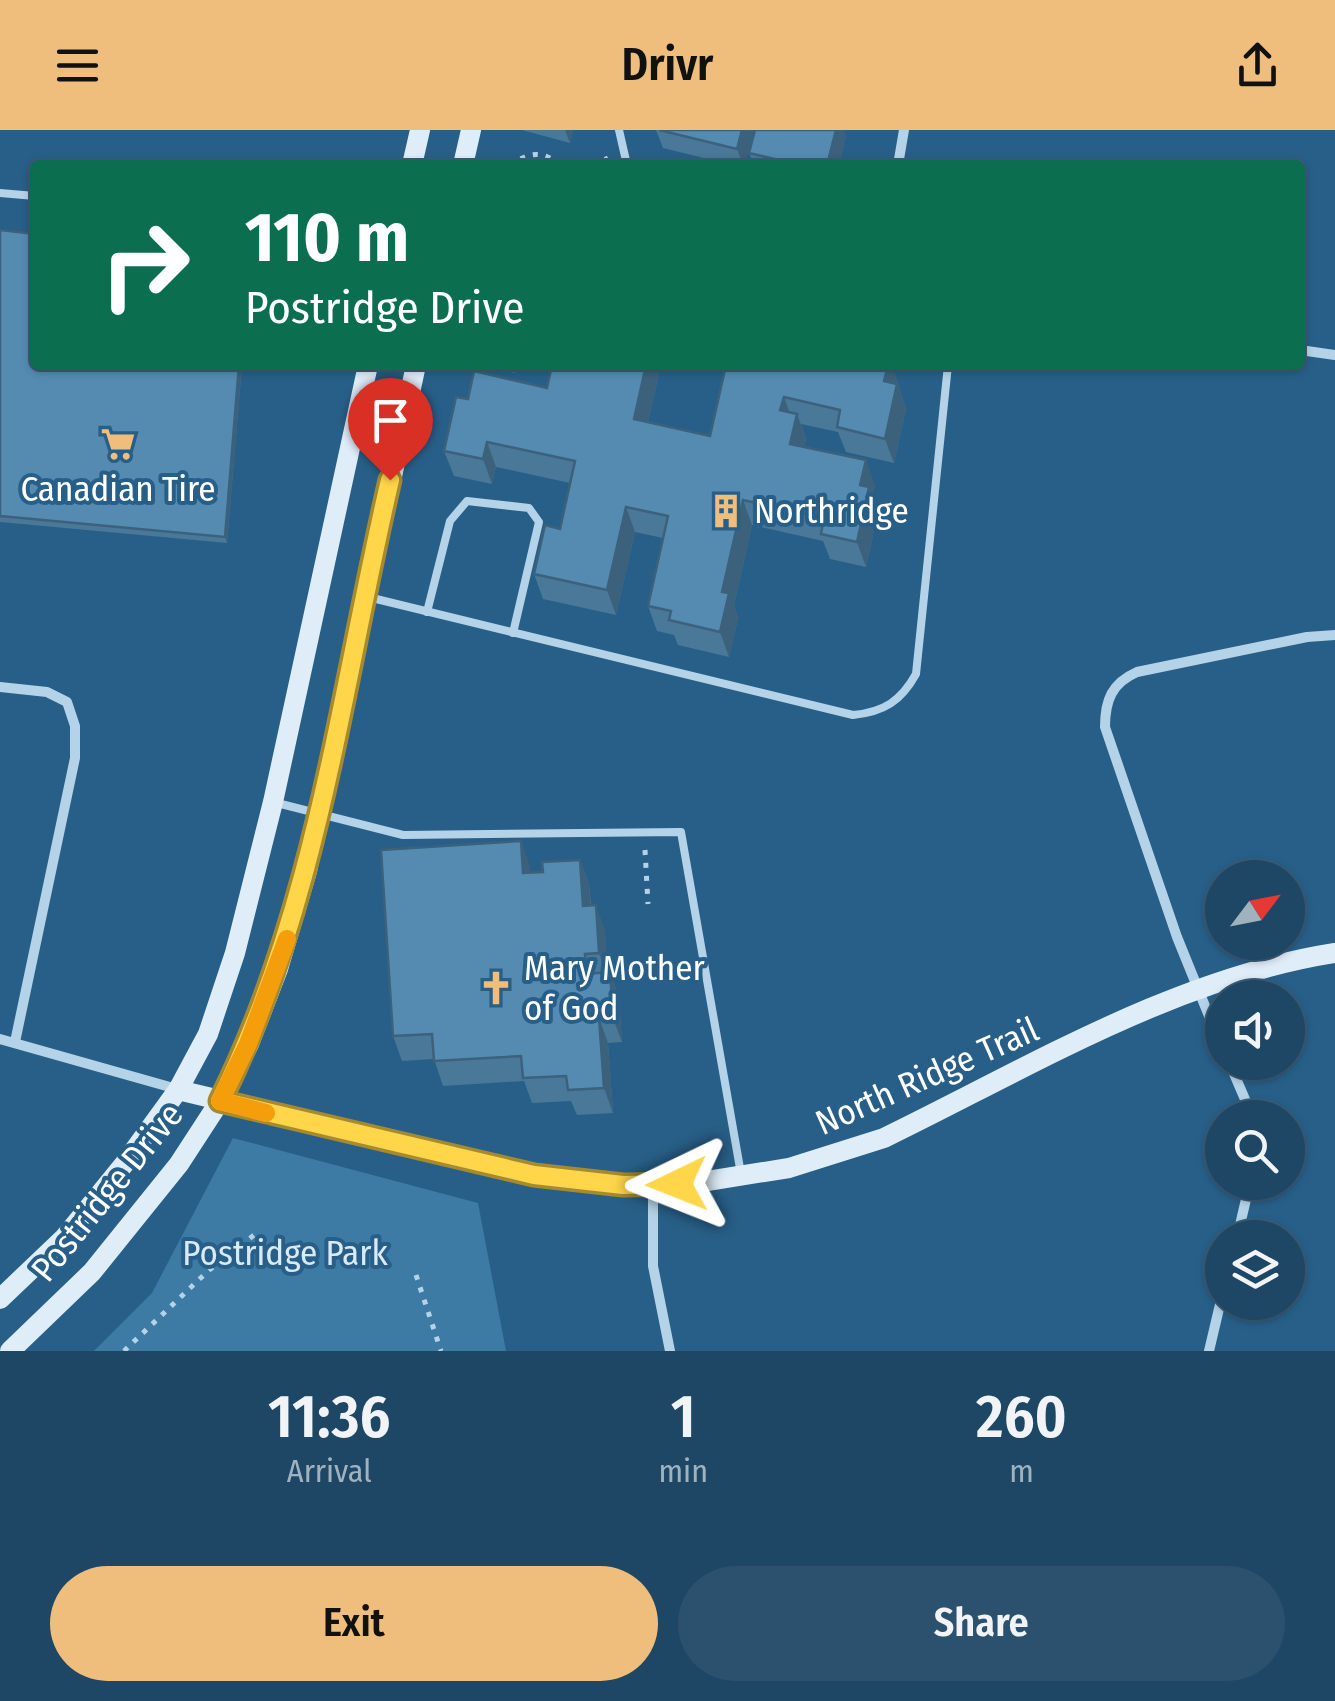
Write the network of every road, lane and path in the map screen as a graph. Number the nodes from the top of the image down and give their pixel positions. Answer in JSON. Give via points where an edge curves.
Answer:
{"nodes":[{"id":1,"x":420,"y":130,"type":"edge"},
{"id":2,"x":470,"y":130,"type":"edge"},
{"id":3,"x":620,"y":130,"type":"edge"},
{"id":4,"x":904,"y":130,"type":"edge"},
{"id":5,"x":413,"y":160,"type":"edge"},
{"id":6,"x":463,"y":160,"type":"edge"},
{"id":7,"x":518,"y":160,"type":"edge"},
{"id":8,"x":555,"y":160,"type":"edge"},
{"id":9,"x":626,"y":160,"type":"edge"},
{"id":10,"x":899,"y":160,"type":"edge"},
{"id":11,"x":0,"y":193,"type":"edge"},
{"id":12,"x":30,"y":196,"type":"edge"},
{"id":13,"x":1305,"y":351,"type":"edge"},
{"id":14,"x":1335,"y":355,"type":"edge"},
{"id":15,"x":367,"y":370,"type":"edge"},
{"id":16,"x":415,"y":370,"type":"edge"},
{"id":17,"x":947,"y":370,"type":"edge"},
{"id":18,"x":364,"y":596,"type":"junction"},
{"id":19,"x":427,"y":612,"type":"junction"},
{"id":20,"x":512,"y":632,"type":"junction"},
{"id":21,"x":1335,"y":636,"type":"edge"},
{"id":22,"x":0,"y":687,"type":"edge"},
{"id":23,"x":273,"y":802,"type":"junction"},
{"id":24,"x":319,"y":813,"type":"junction"},
{"id":25,"x":644,"y":832,"type":"junction"},
{"id":26,"x":648,"y":904,"type":"dead end"},
{"id":27,"x":1335,"y":953,"type":"edge"},
{"id":28,"x":1198,"y":990,"type":"junction"},
{"id":29,"x":1205,"y":1007,"type":"edge"},
{"id":30,"x":0,"y":1039,"type":"edge"},
{"id":31,"x":15,"y":1042,"type":"junction"},
{"id":32,"x":178,"y":1090,"type":"junction"},
{"id":33,"x":220,"y":1101,"type":"junction"},
{"id":34,"x":741,"y":1176,"type":"junction"},
{"id":35,"x":653,"y":1185,"type":"junction"},
{"id":36,"x":258,"y":1232,"type":"dead end"},
{"id":37,"x":416,"y":1274,"type":"dead end"},
{"id":38,"x":0,"y":1299,"type":"edge"},
{"id":39,"x":1216,"y":1320,"type":"edge"},
{"id":40,"x":10,"y":1351,"type":"edge"},
{"id":41,"x":124,"y":1351,"type":"edge"},
{"id":42,"x":442,"y":1351,"type":"edge"},
{"id":43,"x":670,"y":1351,"type":"edge"},
{"id":44,"x":1209,"y":1351,"type":"edge"}],
"edges":[{"from":1,"to":5,"type":"street"},
{"from":2,"to":6,"type":"street"},
{"from":3,"to":9,"type":"lane"},
{"from":4,"to":10,"type":"street"},
{"from":7,"to":8,"type":"path","via":[[532,152]]},
{"from":11,"to":12,"type":"lane"},
{"from":13,"to":14,"type":"street"},
{"from":15,"to":23,"type":"street","name":"Postridge Drive"},
{"from":16,"to":18,"type":"street","name":"Postridge Drive"},
{"from":17,"to":20,"type":"lane","via":[[918,664],[907,691],[892,705],[853,716]]},
{"from":18,"to":19,"type":"lane"},
{"from":18,"to":24,"type":"street","name":"Postridge Drive"},
{"from":19,"to":20,"type":"lane"},
{"from":19,"to":20,"type":"lane","via":[[450,522],[467,501],[529,508],[538,522]]},
{"from":21,"to":28,"type":"street","via":[[1137,672],[1110,693],[1105,727]]},
{"from":22,"to":31,"type":"street","via":[[47,692],[67,702],[75,726],[75,758]]},
{"from":23,"to":24,"type":"lane"},
{"from":23,"to":32,"type":"street","name":"Postridge Drive","via":[[224,986]]},
{"from":24,"to":25,"type":"lane","via":[[403,836]]},
{"from":24,"to":33,"type":"street","name":"Postridge Drive","via":[[278,970]]},
{"from":25,"to":26,"type":"path"},
{"from":25,"to":34,"type":"lane","via":[[682,832]]},
{"from":27,"to":28,"type":"street","name":"North Ridge Trail","via":[[1256,968]]},
{"from":28,"to":29,"type":"street"},
{"from":28,"to":34,"type":"street","name":"North Ridge Trail","via":[[884,1138]]},
{"from":30,"to":31,"type":"street"},
{"from":31,"to":32,"type":"street"},
{"from":32,"to":33,"type":"street","name":"North Ridge Trail"},
{"from":32,"to":38,"type":"street","name":"Postridge Drive","via":[[64,1238]]},
{"from":33,"to":35,"type":"street","name":"North Ridge Trail","via":[[534,1175]]},
{"from":33,"to":40,"type":"street","name":"Postridge Drive","via":[[92,1272]]},
{"from":34,"to":35,"type":"street","name":"North Ridge Trail"},
{"from":35,"to":43,"type":"street","via":[[653,1266]]},
{"from":36,"to":41,"type":"path"},
{"from":37,"to":42,"type":"path"},
{"from":39,"to":44,"type":"street"}]}
